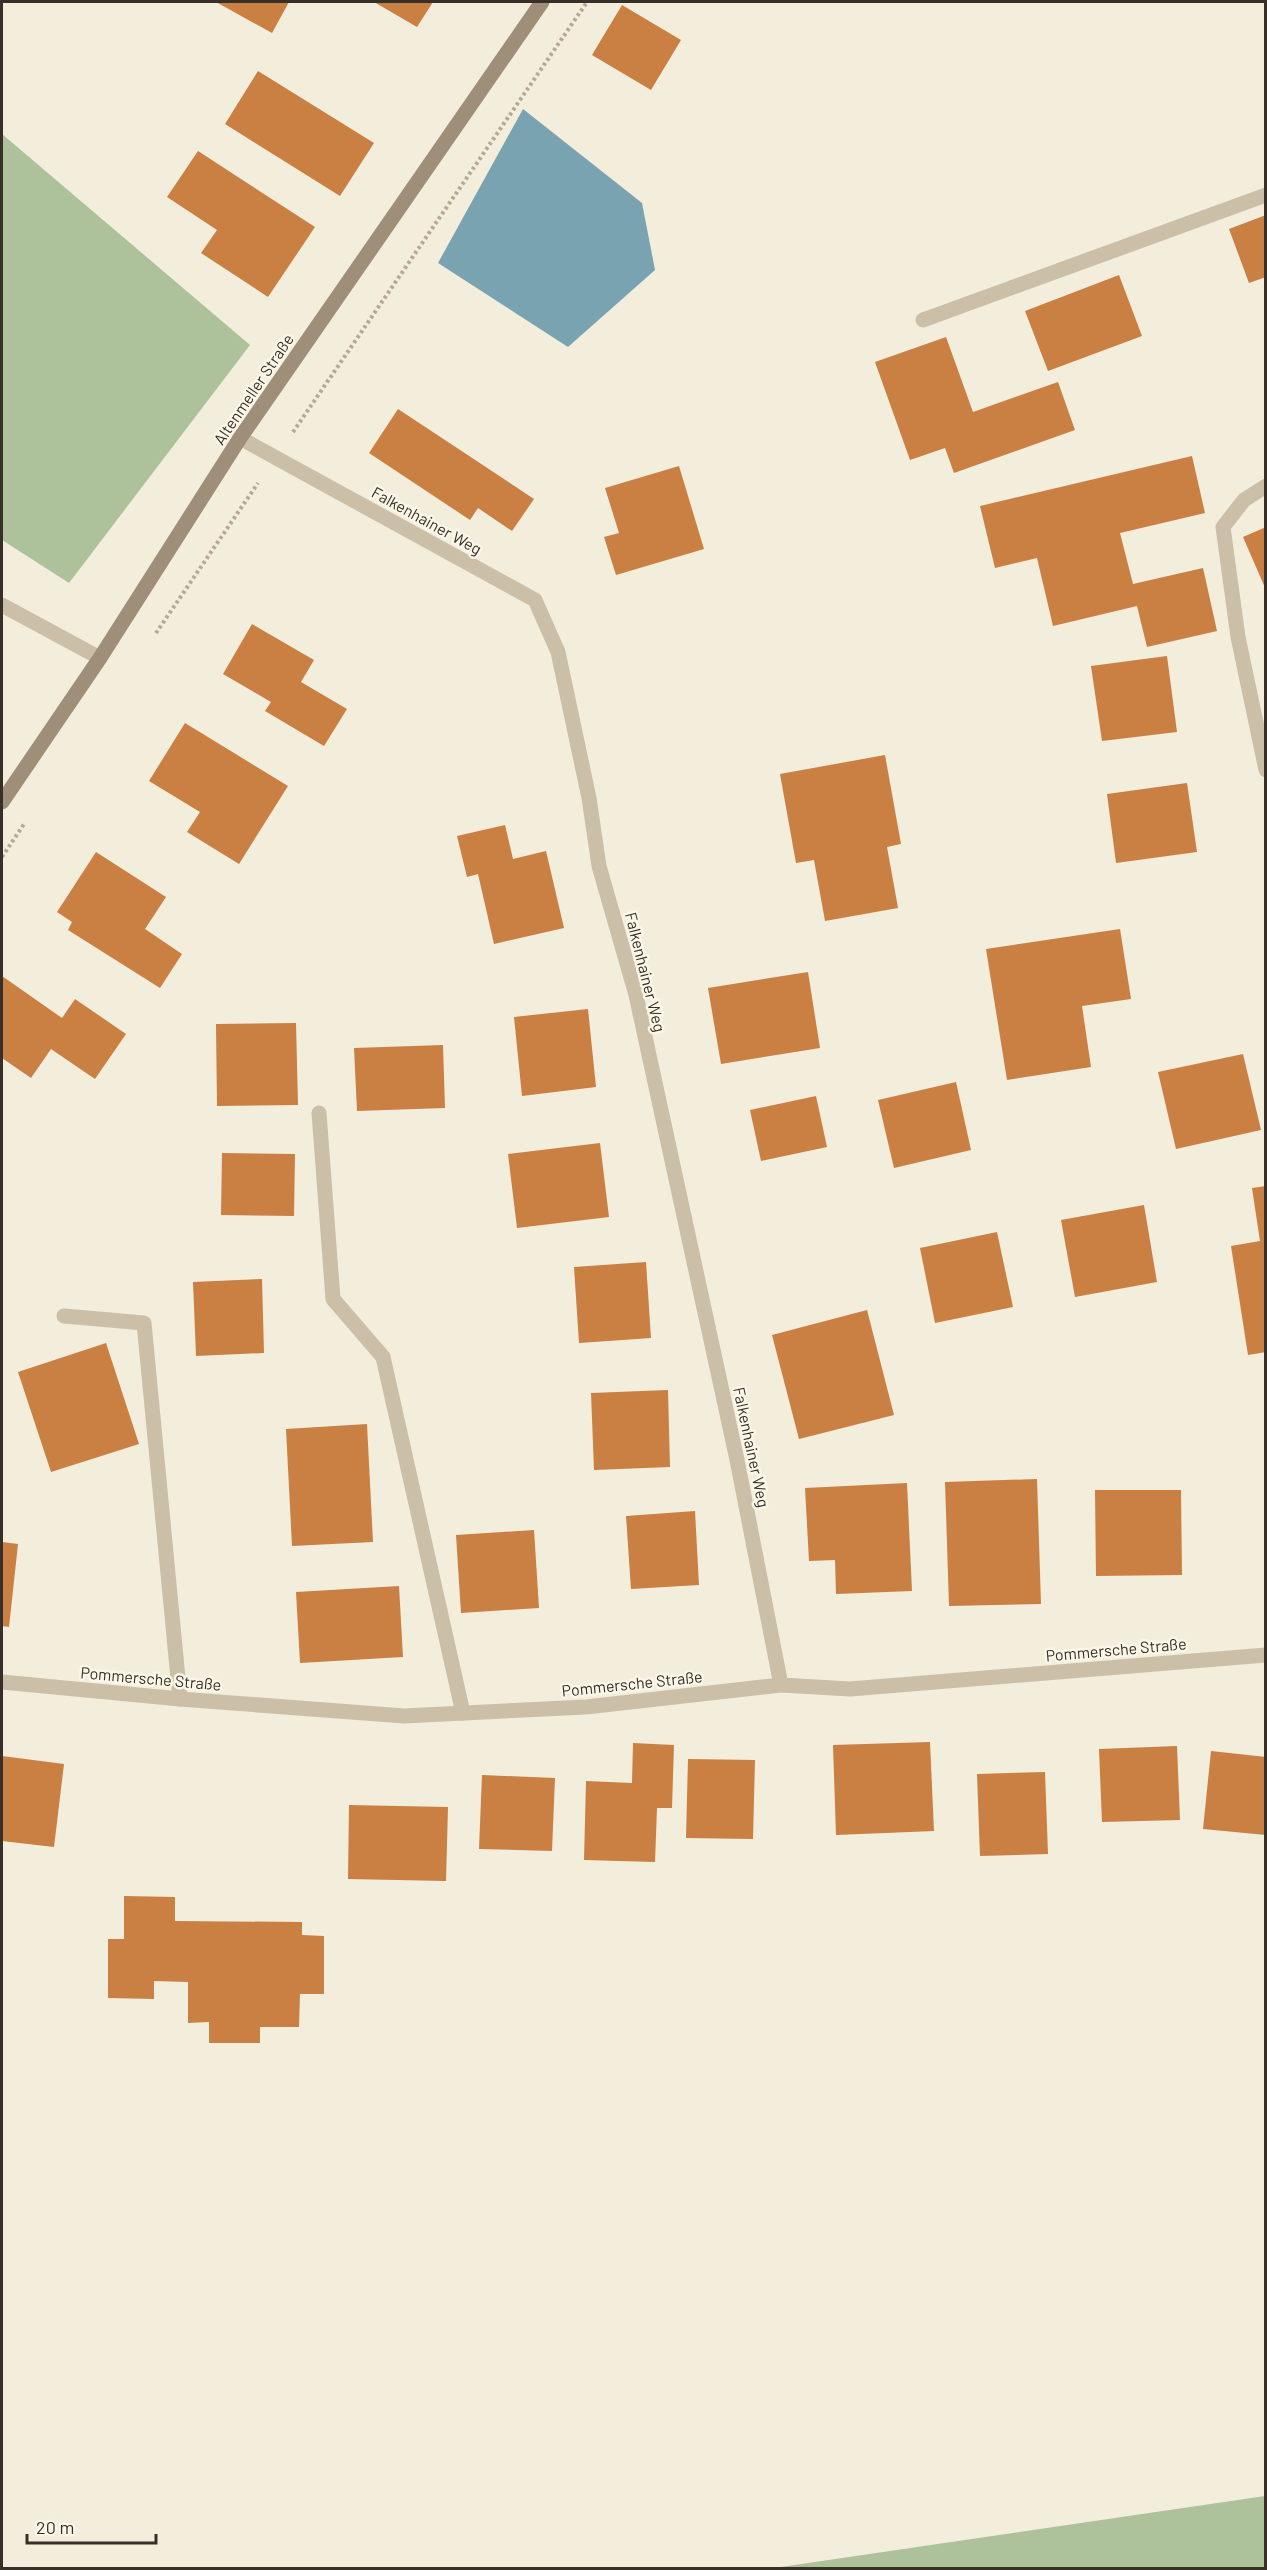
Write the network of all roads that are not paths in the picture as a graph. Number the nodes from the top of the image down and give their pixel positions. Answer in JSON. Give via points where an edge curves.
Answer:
{"nodes":[{"id":1,"x":542,"y":2,"type":"edge"},
{"id":2,"x":1266,"y":195,"type":"edge"},
{"id":3,"x":923,"y":320,"type":"dead end"},
{"id":4,"x":240,"y":438,"type":"junction"},
{"id":5,"x":1266,"y":486,"type":"edge"},
{"id":6,"x":2,"y":605,"type":"edge"},
{"id":7,"x":100,"y":658,"type":"junction"},
{"id":8,"x":1266,"y":770,"type":"edge"},
{"id":9,"x":2,"y":802,"type":"edge"},
{"id":10,"x":319,"y":1113,"type":"dead end"},
{"id":11,"x":64,"y":1316,"type":"dead end"},
{"id":12,"x":1266,"y":1655,"type":"edge"},
{"id":13,"x":2,"y":1682,"type":"edge"},
{"id":14,"x":781,"y":1685,"type":"junction"},
{"id":15,"x":180,"y":1699,"type":"junction"},
{"id":16,"x":463,"y":1713,"type":"junction"}],
"edges":[{"from":1,"to":4,"type":"street","name":"Altenmeller Straße"},
{"from":2,"to":3,"type":"street"},
{"from":4,"to":7,"type":"street","name":"Altenmeller Straße"},
{"from":4,"to":14,"type":"street","name":"Falkenhainer Weg","via":[[536,600],[558,652],[590,798],[599,866],[636,995],[732,1437]]},
{"from":5,"to":8,"type":"street","via":[[1244,500],[1223,527],[1238,637]]},
{"from":6,"to":7,"type":"street"},
{"from":7,"to":9,"type":"street","name":"Altenmeller Straße"},
{"from":10,"to":16,"type":"street","via":[[333,1299],[383,1357]]},
{"from":11,"to":15,"type":"street","via":[[144,1323]]},
{"from":12,"to":14,"type":"street","name":"Pommersche Straße","via":[[850,1689]]},
{"from":13,"to":15,"type":"street","name":"Pommersche Straße"},
{"from":14,"to":16,"type":"street","name":"Pommersche Straße","via":[[586,1707]]},
{"from":15,"to":16,"type":"street","name":"Pommersche Straße","via":[[404,1716]]}]}
